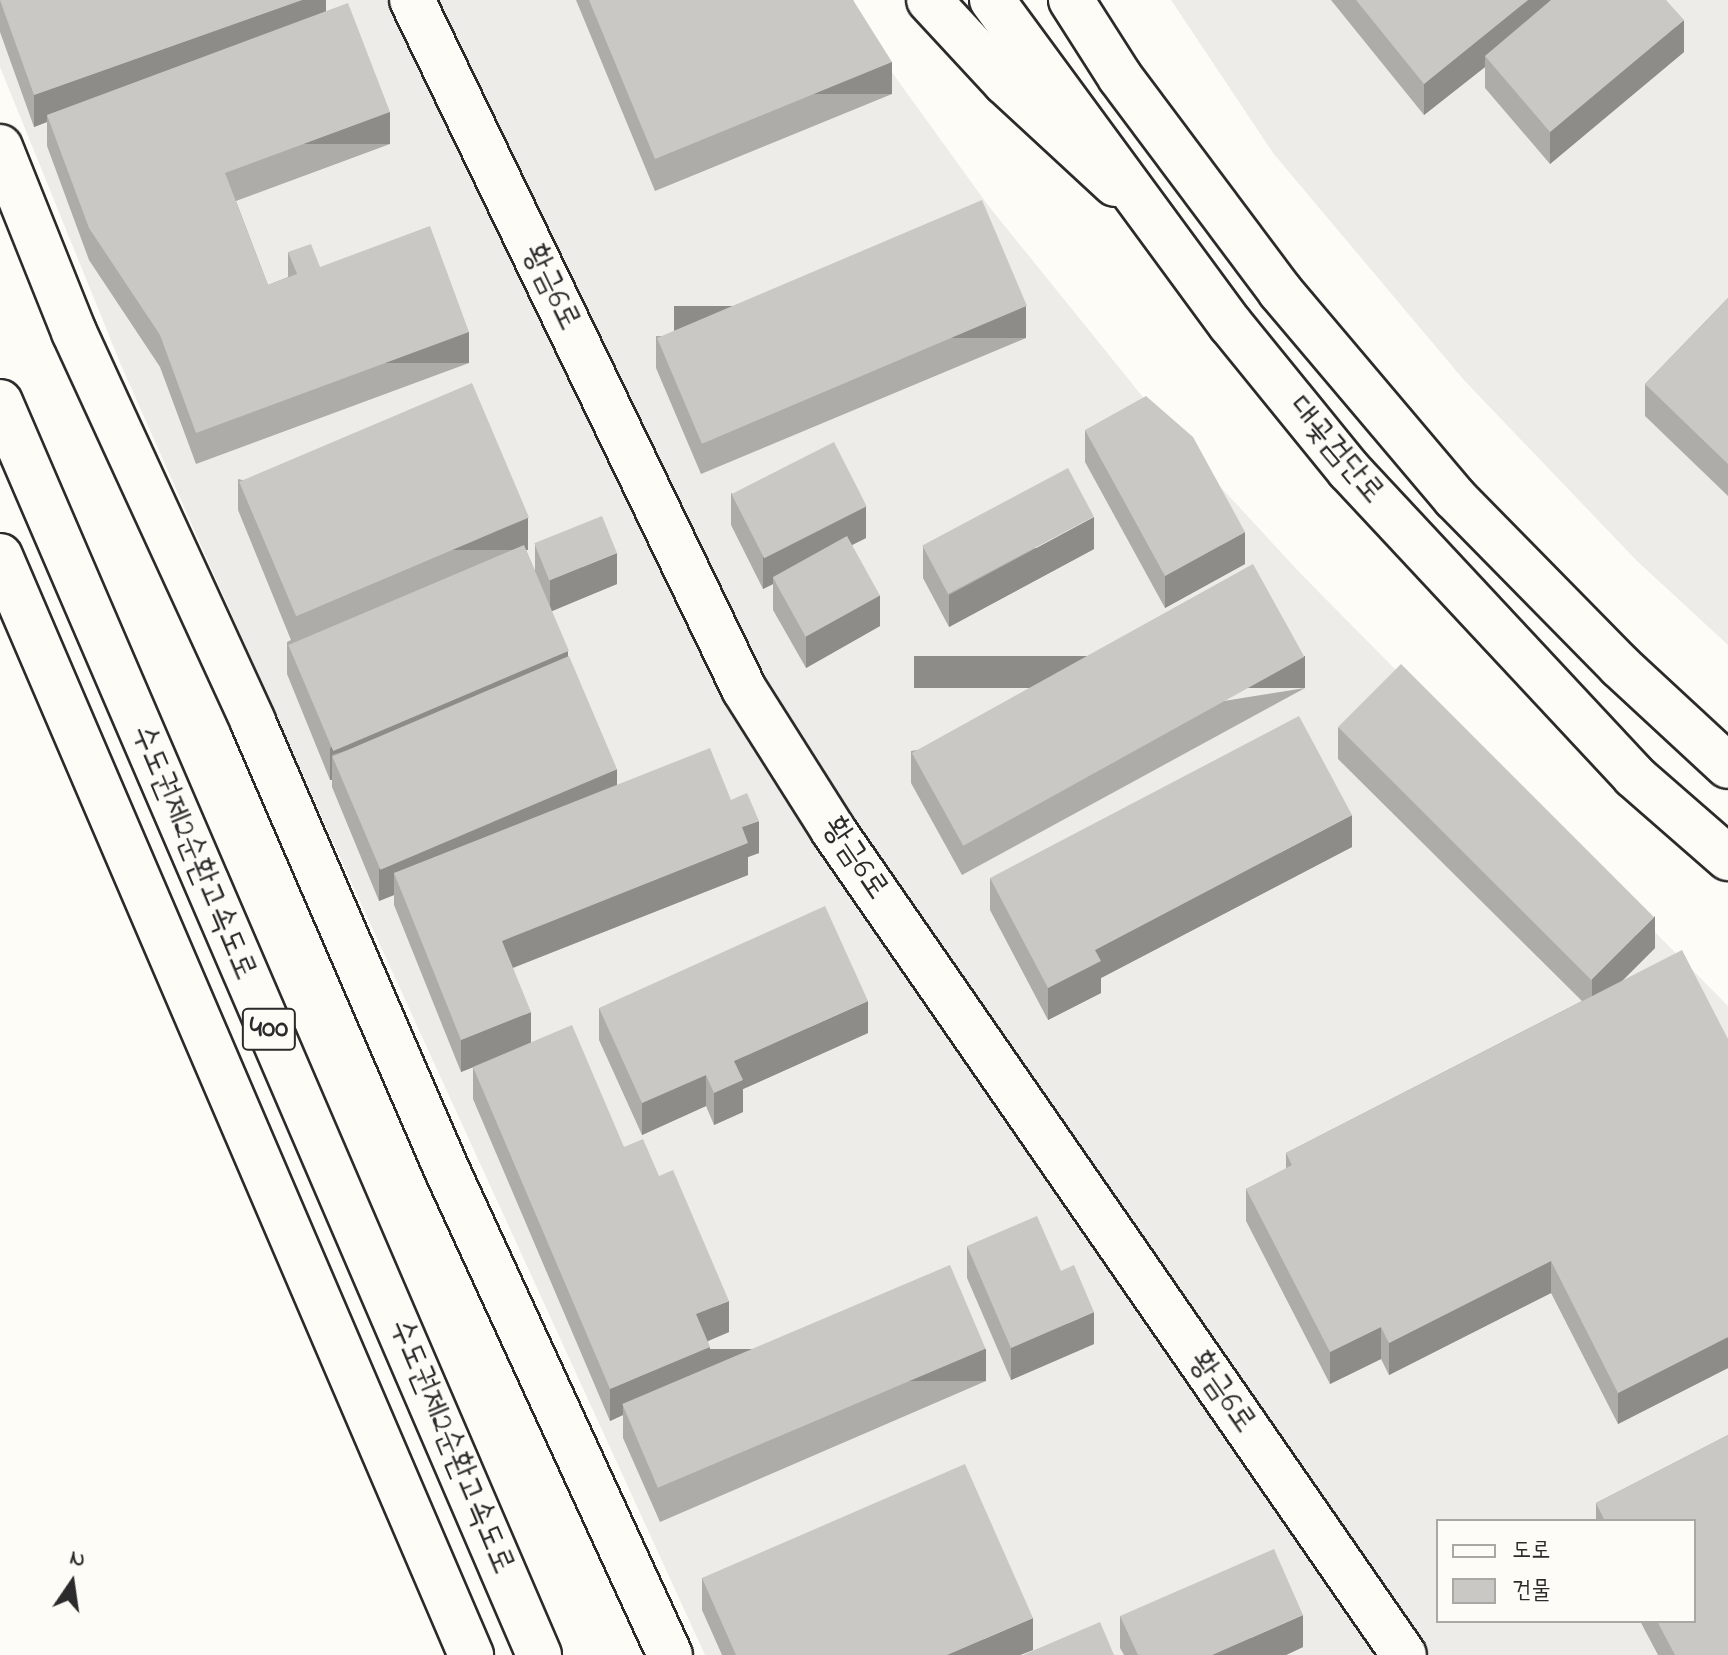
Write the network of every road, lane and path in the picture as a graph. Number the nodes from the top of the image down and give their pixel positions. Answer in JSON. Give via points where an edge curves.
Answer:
{"nodes":[{"id":1,"x":929,"y":0,"type":"edge"},
{"id":2,"x":992,"y":0,"type":"edge"},
{"id":3,"x":1071,"y":0,"type":"edge"},
{"id":4,"x":427,"y":4,"type":"edge"},
{"id":5,"x":0,"y":147,"type":"edge"},
{"id":6,"x":1153,"y":219,"type":"junction"},
{"id":7,"x":0,"y":402,"type":"edge"},
{"id":8,"x":0,"y":556,"type":"edge"},
{"id":9,"x":1728,"y":766,"type":"edge"},
{"id":10,"x":1728,"y":858,"type":"edge"},
{"id":11,"x":471,"y":1655,"type":"edge"},
{"id":12,"x":539,"y":1655,"type":"edge"},
{"id":13,"x":670,"y":1655,"type":"edge"},
{"id":14,"x":1404,"y":1655,"type":"edge"}],
"edges":[{"from":1,"to":6,"type":"main road","via":[[1016,93]]},
{"from":2,"to":6,"type":"main road","name":"대곶검단로"},
{"from":3,"to":9,"type":"main road","name":"대곶검단로","via":[[1120,77],[1280,291],[1435,475],[1620,666]]},
{"from":4,"to":14,"type":"main road","name":"황금6로","via":[[744,689],[833,830]]},
{"from":5,"to":13,"type":"main road","via":[[74,332]]},
{"from":6,"to":10,"type":"main road","name":"대곶검단로","via":[[1231,325],[1359,481],[1634,776]]},
{"from":7,"to":12,"type":"main road","name":"수도권제2순환고속도로","number":"400"},
{"from":8,"to":11,"type":"main road","name":"수도권제2순환고속도로","number":"400"}]}
